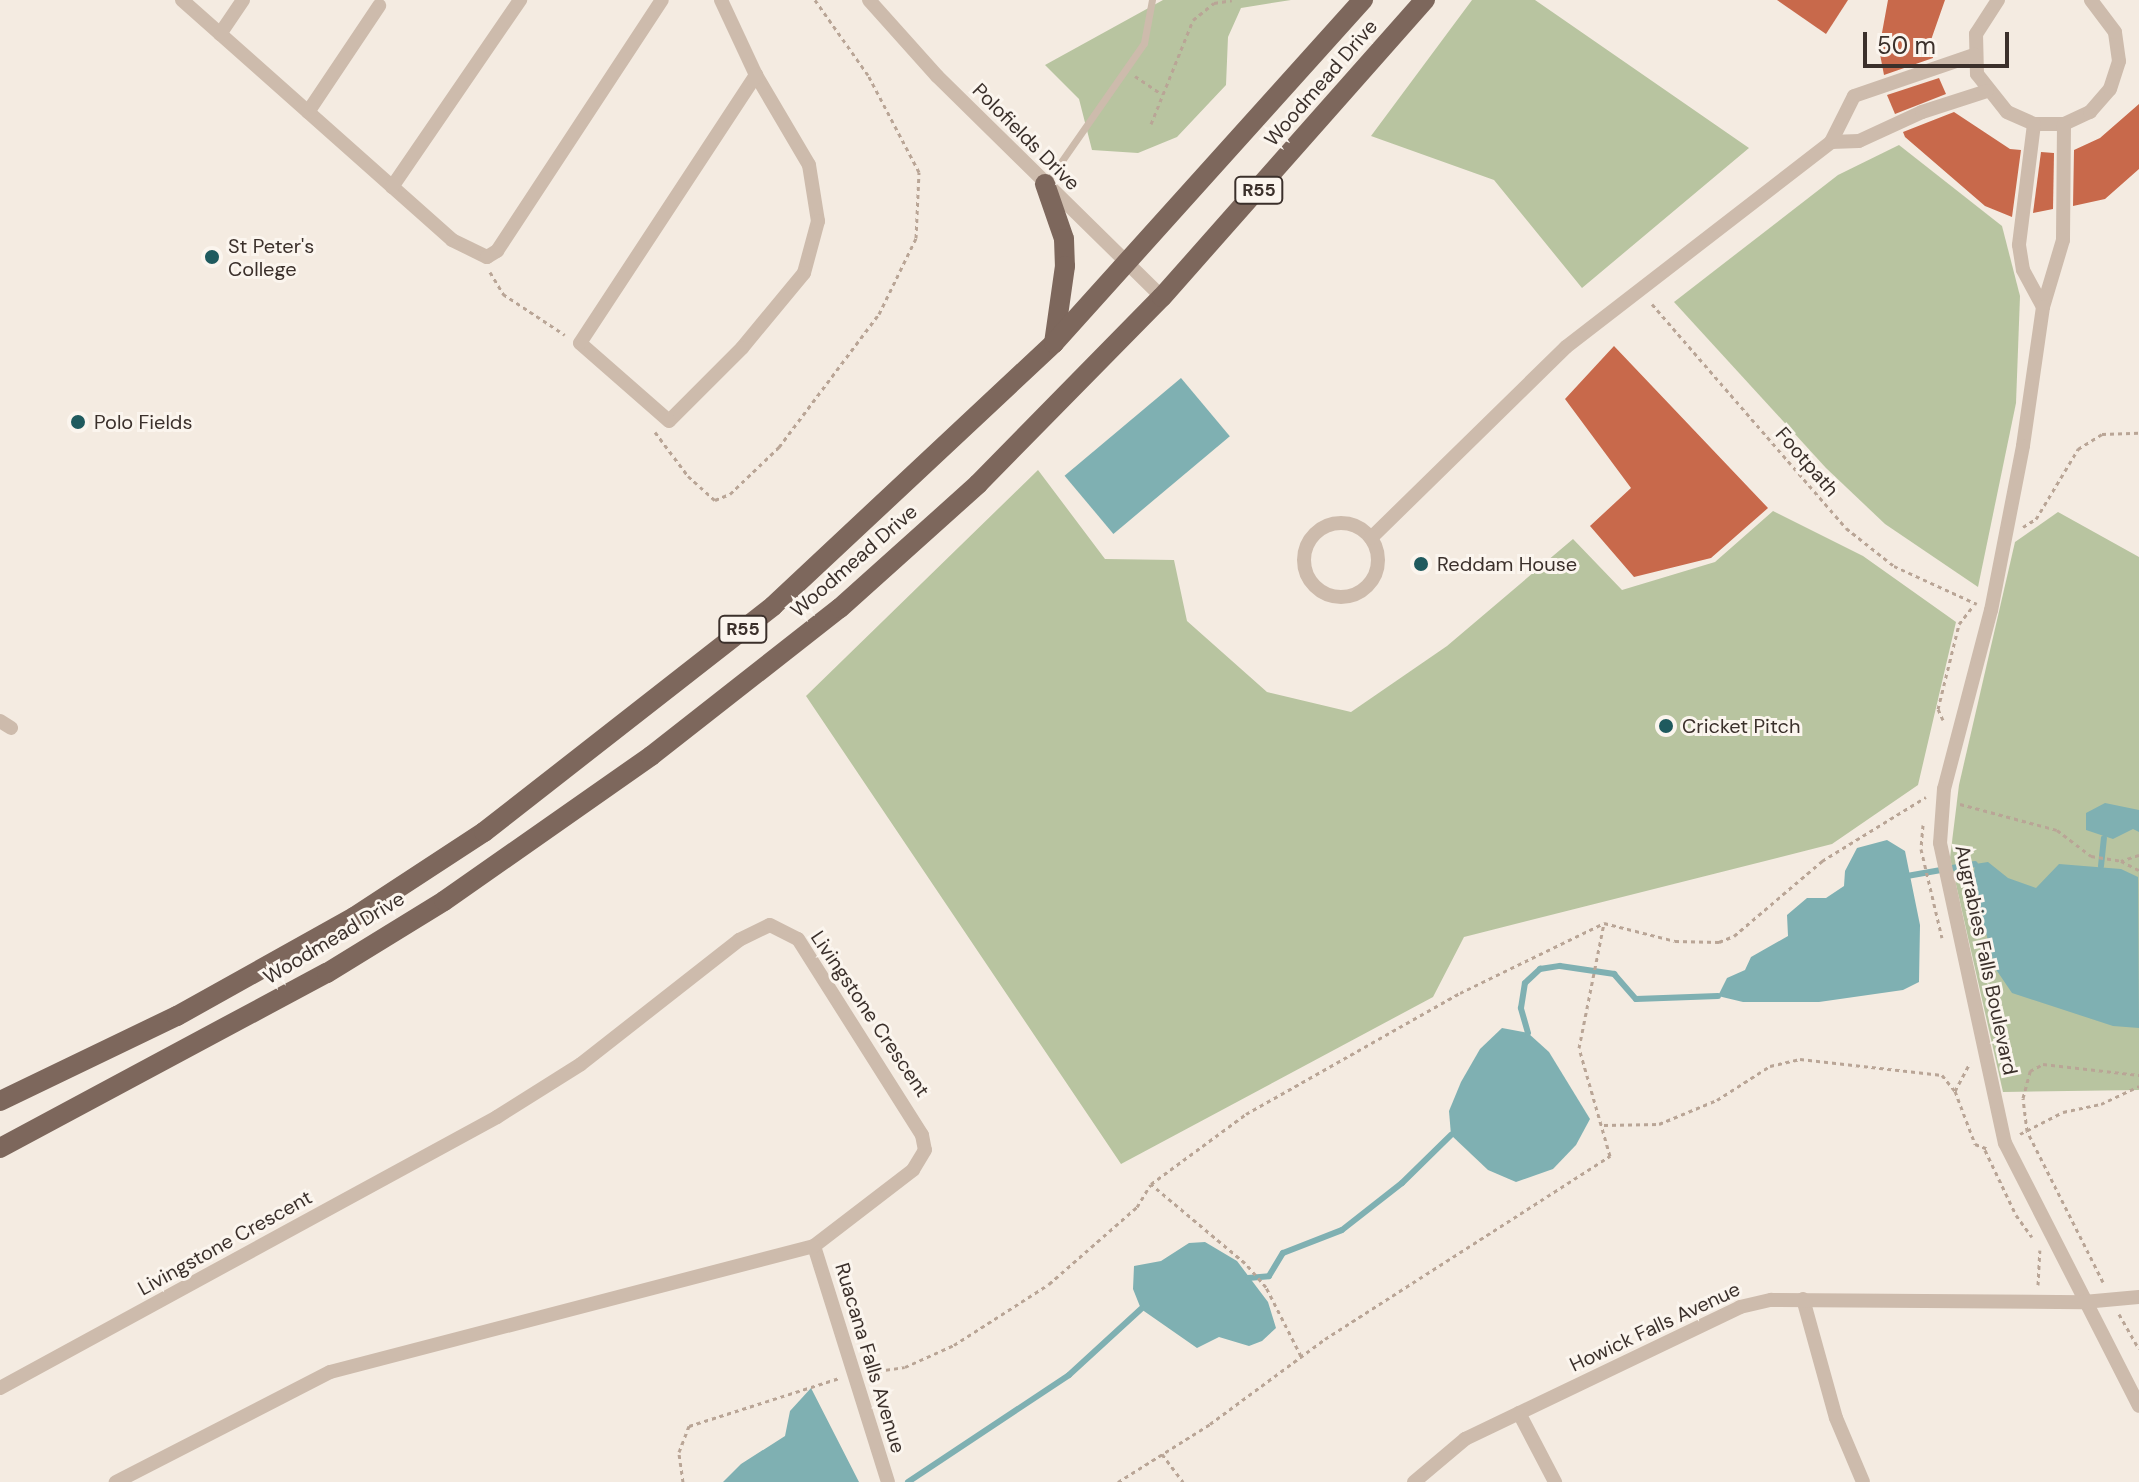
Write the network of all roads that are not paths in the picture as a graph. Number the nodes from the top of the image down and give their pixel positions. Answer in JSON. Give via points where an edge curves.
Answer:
{"nodes":[{"id":1,"x":182,"y":0,"type":"edge"},
{"id":2,"x":243,"y":0,"type":"edge"},
{"id":3,"x":520,"y":0,"type":"edge"},
{"id":4,"x":662,"y":0,"type":"edge"},
{"id":5,"x":721,"y":0,"type":"edge"},
{"id":6,"x":869,"y":0,"type":"edge"},
{"id":7,"x":1152,"y":0,"type":"edge"},
{"id":8,"x":1363,"y":0,"type":"edge"},
{"id":9,"x":1425,"y":0,"type":"edge"},
{"id":10,"x":1998,"y":0,"type":"edge"},
{"id":11,"x":2099,"y":2,"type":"edge"},
{"id":12,"x":379,"y":6,"type":"dead end"},
{"id":13,"x":220,"y":34,"type":"junction"},
{"id":14,"x":1974,"y":55,"type":"junction"},
{"id":15,"x":756,"y":75,"type":"junction"},
{"id":16,"x":1987,"y":91,"type":"junction"},
{"id":17,"x":308,"y":112,"type":"junction"},
{"id":18,"x":2034,"y":124,"type":"junction"},
{"id":19,"x":2064,"y":124,"type":"junction"},
{"id":20,"x":1831,"y":142,"type":"junction"},
{"id":21,"x":1045,"y":184,"type":"junction"},
{"id":22,"x":392,"y":187,"type":"junction"},
{"id":23,"x":1127,"y":265,"type":"junction"},
{"id":24,"x":1162,"y":297,"type":"junction"},
{"id":25,"x":2043,"y":307,"type":"junction"},
{"id":26,"x":1054,"y":343,"type":"junction"},
{"id":27,"x":1371,"y":538,"type":"junction"},
{"id":28,"x":0,"y":1101,"type":"edge"},
{"id":29,"x":0,"y":1148,"type":"edge"},
{"id":30,"x":814,"y":1246,"type":"junction"},
{"id":31,"x":2139,"y":1297,"type":"edge"},
{"id":32,"x":1803,"y":1299,"type":"junction"},
{"id":33,"x":2084,"y":1302,"type":"junction"},
{"id":34,"x":0,"y":1388,"type":"edge"},
{"id":35,"x":2139,"y":1406,"type":"edge"},
{"id":36,"x":1519,"y":1413,"type":"junction"},
{"id":37,"x":116,"y":1482,"type":"edge"},
{"id":38,"x":888,"y":1482,"type":"edge"},
{"id":39,"x":1414,"y":1482,"type":"edge"},
{"id":40,"x":1555,"y":1482,"type":"edge"},
{"id":41,"x":1863,"y":1482,"type":"edge"}],
"edges":[{"from":1,"to":13,"type":"street"},
{"from":2,"to":13,"type":"street"},
{"from":3,"to":22,"type":"street"},
{"from":4,"to":22,"type":"street","via":[[497,251],[487,257],[452,240]]},
{"from":5,"to":15,"type":"street"},
{"from":6,"to":21,"type":"street","name":"Polofields Drive"},
{"from":7,"to":21,"type":"lane","via":[[1144,43]]},
{"from":8,"to":23,"type":"main road","name":"Woodmead Drive","number":"R55"},
{"from":9,"to":24,"type":"main road","name":"Woodmead Drive","number":"R55"},
{"from":10,"to":14,"type":"street","via":[[1976,34]]},
{"from":11,"to":19,"type":"street","via":[[2115,32],[2119,61],[2090,112]]},
{"from":12,"to":17,"type":"street"},
{"from":13,"to":17,"type":"street"},
{"from":14,"to":16,"type":"street"},
{"from":14,"to":20,"type":"street","via":[[1859,93]]},
{"from":15,"to":15,"type":"street","via":[[809,165],[818,221],[804,273],[681,414],[669,421],[580,343]]},
{"from":16,"to":18,"type":"street","via":[[2007,112]]},
{"from":16,"to":20,"type":"street","via":[[1922,112],[1870,137]]},
{"from":17,"to":22,"type":"street"},
{"from":18,"to":19,"type":"street"},
{"from":18,"to":25,"type":"street","via":[[2019,245],[2030,286]]},
{"from":19,"to":25,"type":"street","name":"Augrabies Falls Boulevard","via":[[2065,223]]},
{"from":20,"to":27,"type":"street","via":[[1566,347]]},
{"from":21,"to":23,"type":"street","name":"Polofields Drive"},
{"from":21,"to":26,"type":"main road","via":[[1064,239]]},
{"from":23,"to":24,"type":"street","name":"Polofields Drive"},
{"from":23,"to":26,"type":"main road","name":"Woodmead Drive","number":"R55"},
{"from":24,"to":29,"type":"main road","name":"Woodmead Drive","number":"R55","via":[[978,484],[840,608],[559,823],[327,973]]},
{"from":25,"to":33,"type":"street","name":"Augrabies Falls Boulevard","via":[[2007,527],[1943,799],[1940,843],[2005,1143]]},
{"from":26,"to":28,"type":"main road","name":"Woodmead Drive","number":"R55","via":[[773,606],[484,832],[354,917],[177,1016]]},
{"from":27,"to":27,"type":"street","via":[[1378,567],[1366,588],[1333,596],[1313,583],[1305,560],[1312,537],[1321,529],[1345,523]]},
{"from":30,"to":34,"type":"street","name":"Livingstone Crescent","via":[[913,1170],[925,1150],[914,1116],[798,939],[770,925],[739,940],[581,1064],[497,1117]]},
{"from":30,"to":37,"type":"street","name":"Livingstone Crescent","via":[[330,1372]]},
{"from":30,"to":38,"type":"street","name":"Ruacana Falls Avenue"},
{"from":31,"to":33,"type":"street","name":"Howick Falls Avenue"},
{"from":32,"to":33,"type":"street","name":"Howick Falls Avenue"},
{"from":32,"to":36,"type":"street","name":"Howick Falls Avenue","via":[[1740,1307]]},
{"from":32,"to":41,"type":"street","via":[[1836,1418]]},
{"from":33,"to":35,"type":"street","name":"Augrabies Falls Boulevard"},
{"from":36,"to":39,"type":"street","name":"Howick Falls Avenue","via":[[1465,1439]]},
{"from":36,"to":40,"type":"street"}]}
